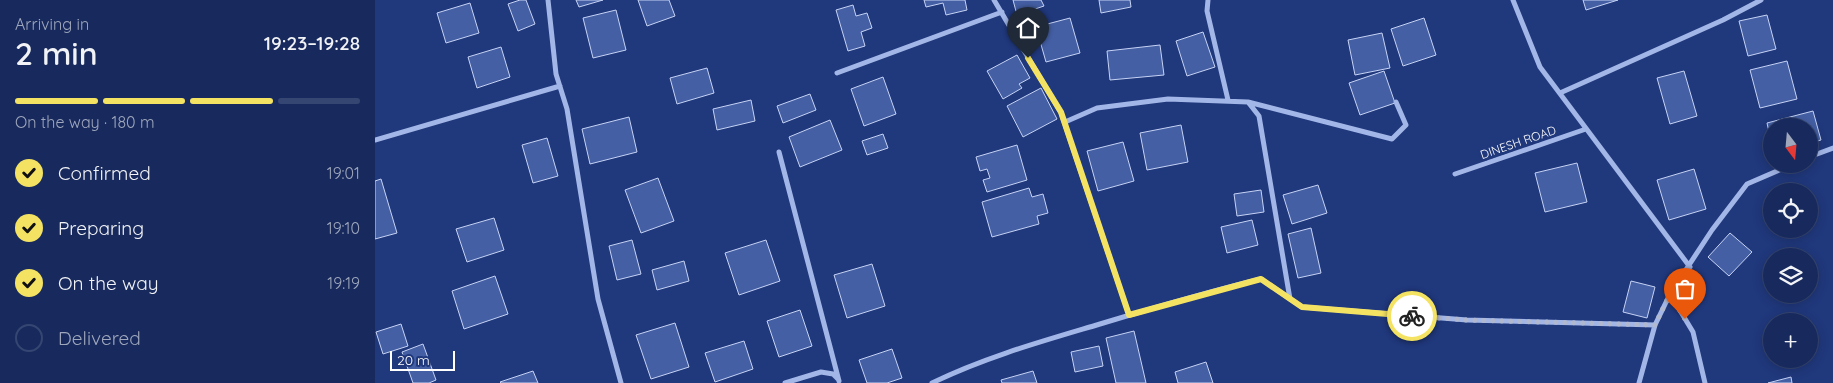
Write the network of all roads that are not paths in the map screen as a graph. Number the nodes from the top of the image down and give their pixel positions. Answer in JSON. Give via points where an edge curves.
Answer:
{"nodes":[{"id":1,"x":548,"y":0,"type":"edge"},
{"id":2,"x":994,"y":0,"type":"edge"},
{"id":3,"x":1208,"y":0,"type":"edge"},
{"id":4,"x":1513,"y":0,"type":"edge"},
{"id":5,"x":1761,"y":0,"type":"edge"},
{"id":6,"x":1002,"y":12,"type":"junction"},
{"id":7,"x":837,"y":72,"type":"dead end"},
{"id":8,"x":560,"y":86,"type":"junction"},
{"id":9,"x":1559,"y":93,"type":"junction"},
{"id":10,"x":1228,"y":100,"type":"junction"},
{"id":11,"x":1248,"y":102,"type":"junction"},
{"id":12,"x":1396,"y":102,"type":"dead end"},
{"id":13,"x":1065,"y":122,"type":"junction"},
{"id":14,"x":1586,"y":129,"type":"junction"},
{"id":15,"x":375,"y":140,"type":"edge"},
{"id":16,"x":1833,"y":148,"type":"edge"},
{"id":17,"x":779,"y":152,"type":"dead end"},
{"id":18,"x":1818,"y":154,"type":"edge"},
{"id":19,"x":1772,"y":173,"type":"edge"},
{"id":20,"x":1455,"y":174,"type":"dead end"},
{"id":21,"x":1690,"y":267,"type":"junction"},
{"id":22,"x":1670,"y":294,"type":"junction"},
{"id":23,"x":1290,"y":299,"type":"junction"},
{"id":24,"x":1129,"y":315,"type":"junction"},
{"id":25,"x":1655,"y":325,"type":"junction"},
{"id":26,"x":840,"y":382,"type":"edge"},
{"id":27,"x":621,"y":383,"type":"edge"},
{"id":28,"x":785,"y":383,"type":"edge"},
{"id":29,"x":932,"y":383,"type":"edge"},
{"id":30,"x":1639,"y":383,"type":"edge"},
{"id":31,"x":1705,"y":383,"type":"edge"}],
"edges":[{"from":1,"to":8,"type":"street"},
{"from":2,"to":6,"type":"street"},
{"from":3,"to":10,"type":"street","via":[[1207,11]]},
{"from":4,"to":9,"type":"street","via":[[1541,67]]},
{"from":5,"to":9,"type":"street"},
{"from":6,"to":7,"type":"street"},
{"from":6,"to":13,"type":"street"},
{"from":8,"to":15,"type":"street"},
{"from":8,"to":27,"type":"street","via":[[567,109],[598,299]]},
{"from":9,"to":14,"type":"street"},
{"from":10,"to":11,"type":"street"},
{"from":10,"to":13,"type":"street","via":[[1168,99],[1097,108]]},
{"from":11,"to":12,"type":"street","via":[[1392,139],[1406,125]]},
{"from":11,"to":23,"type":"street","via":[[1259,116]]},
{"from":13,"to":24,"type":"street"},
{"from":14,"to":20,"type":"street","name":"DINESH ROAD"},
{"from":14,"to":21,"type":"street"},
{"from":16,"to":18,"type":"street"},
{"from":17,"to":26,"type":"street"},
{"from":19,"to":21,"type":"street","via":[[1747,184],[1712,230]]},
{"from":21,"to":22,"type":"street"},
{"from":22,"to":25,"type":"street"},
{"from":22,"to":31,"type":"street","via":[[1693,332]]},
{"from":23,"to":24,"type":"street","via":[[1261,279]]},
{"from":23,"to":25,"type":"street","via":[[1302,307],[1467,320]]},
{"from":24,"to":29,"type":"street","via":[[963,368]]},
{"from":25,"to":30,"type":"street"},
{"from":26,"to":28,"type":"street","via":[[833,374],[821,372]]}]}
